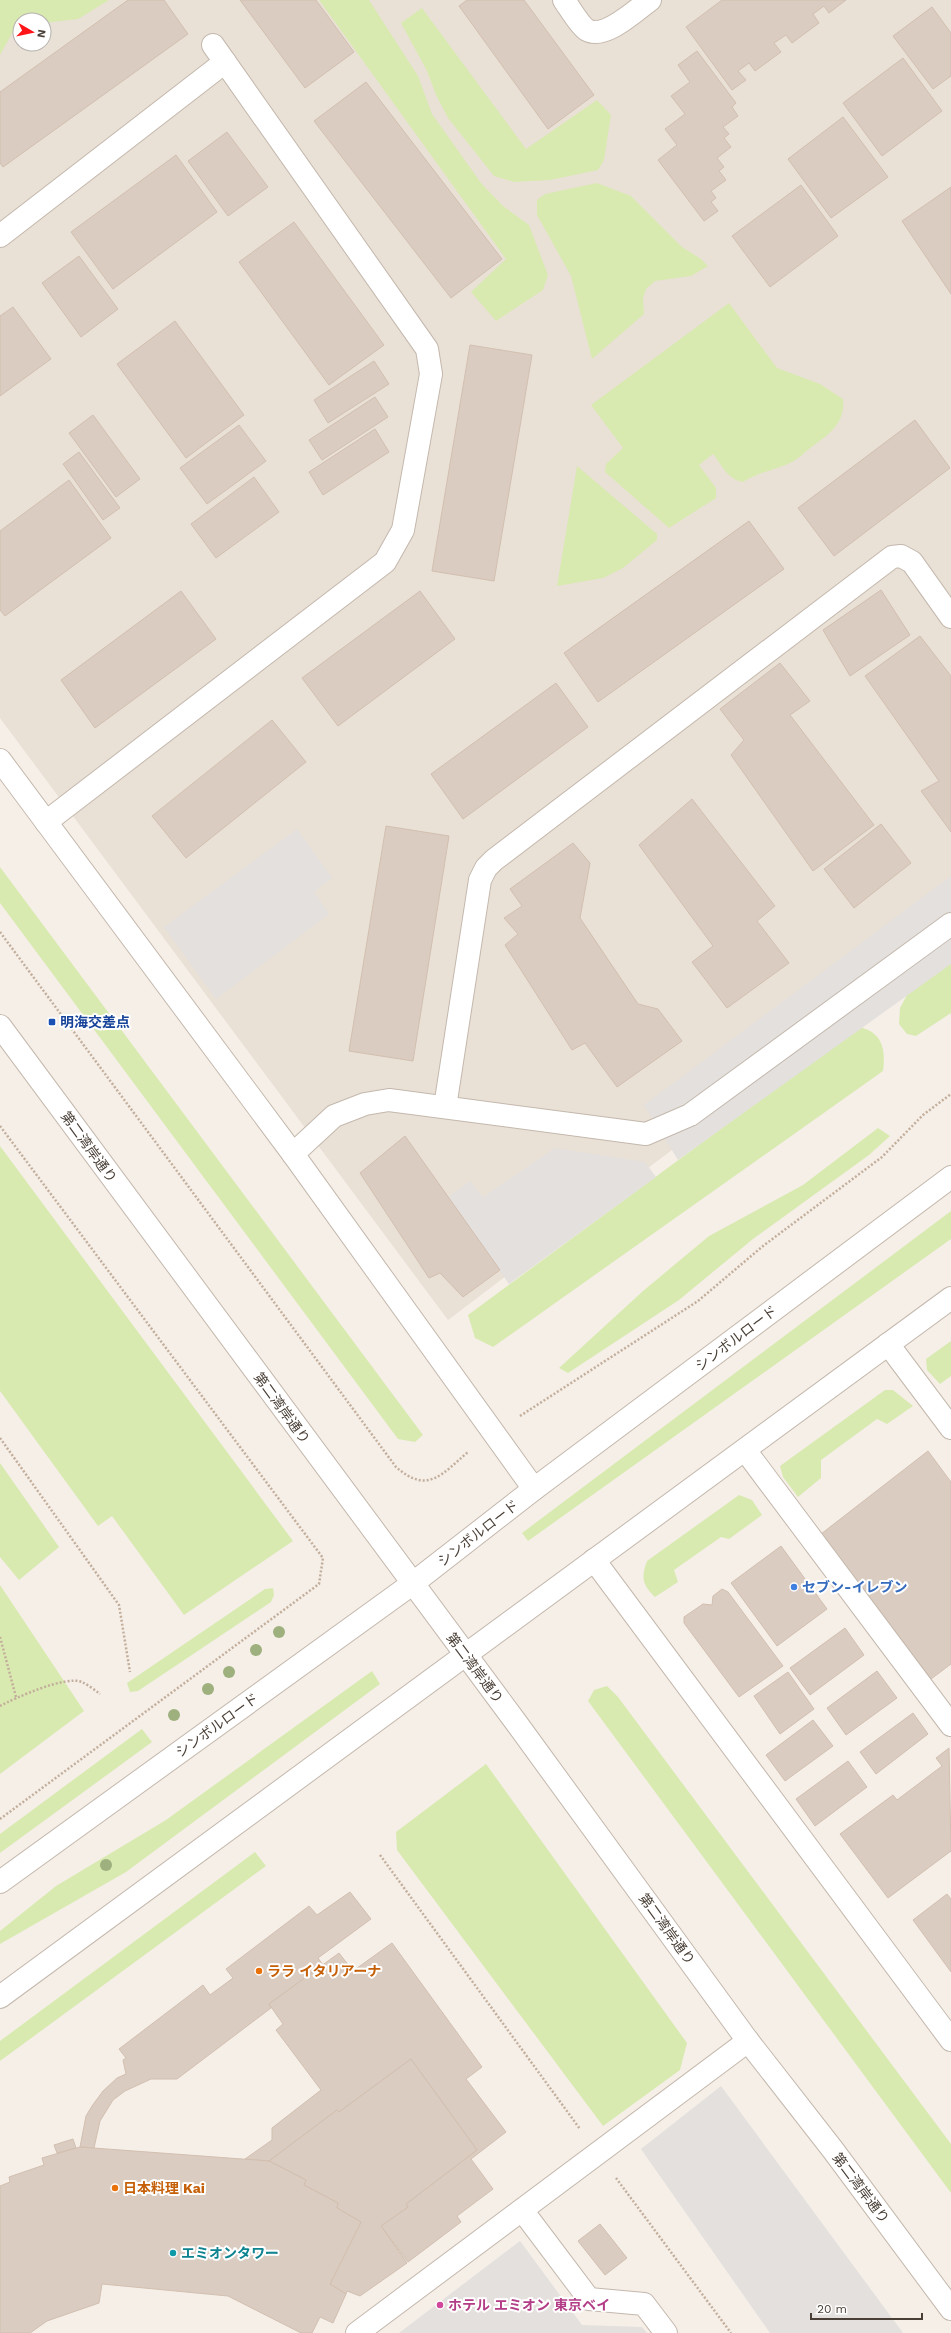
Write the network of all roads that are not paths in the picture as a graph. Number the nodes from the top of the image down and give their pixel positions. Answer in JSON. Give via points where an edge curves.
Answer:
{"nodes":[{"id":1,"x":564,"y":0,"type":"edge"},
{"id":2,"x":650,"y":0,"type":"edge"},
{"id":3,"x":0,"y":236,"type":"edge"},
{"id":4,"x":951,"y":617,"type":"edge"},
{"id":5,"x":0,"y":760,"type":"edge"},
{"id":6,"x":46,"y":822,"type":"junction"},
{"id":7,"x":951,"y":924,"type":"edge"},
{"id":8,"x":0,"y":1026,"type":"edge"},
{"id":9,"x":444,"y":1108,"type":"junction"},
{"id":10,"x":293,"y":1154,"type":"junction"},
{"id":11,"x":951,"y":1177,"type":"edge"},
{"id":12,"x":951,"y":1298,"type":"edge"},
{"id":13,"x":888,"y":1344,"type":"junction"},
{"id":14,"x":951,"y":1428,"type":"edge"},
{"id":15,"x":745,"y":1450,"type":"junction"},
{"id":16,"x":534,"y":1489,"type":"junction"},
{"id":17,"x":594,"y":1560,"type":"junction"},
{"id":18,"x":412,"y":1584,"type":"junction"},
{"id":19,"x":466,"y":1655,"type":"junction"},
{"id":20,"x":951,"y":1725,"type":"edge"},
{"id":21,"x":0,"y":1882,"type":"edge"},
{"id":22,"x":0,"y":1997,"type":"edge"},
{"id":23,"x":951,"y":2040,"type":"edge"},
{"id":24,"x":748,"y":2041,"type":"junction"},
{"id":25,"x":522,"y":2210,"type":"junction"},
{"id":26,"x":951,"y":2309,"type":"edge"},
{"id":27,"x":357,"y":2333,"type":"edge"},
{"id":28,"x":666,"y":2333,"type":"edge"}],
"edges":[{"from":1,"to":2,"type":"street","via":[[586,30],[594,32],[607,30],[618,24]]},
{"from":3,"to":6,"type":"street","via":[[219,53],[427,350],[431,374],[402,530],[385,562]]},
{"from":4,"to":9,"type":"street","via":[[912,562],[901,556],[892,557],[494,860],[480,880]]},
{"from":5,"to":6,"type":"street"},
{"from":6,"to":10,"type":"street"},
{"from":7,"to":9,"type":"street","via":[[690,1115],[646,1134]]},
{"from":8,"to":18,"type":"street","name":"第二湾岸通り"},
{"from":9,"to":10,"type":"street","via":[[389,1100],[365,1104],[334,1116]]},
{"from":10,"to":16,"type":"street"},
{"from":11,"to":16,"type":"street","name":"シンボルロード"},
{"from":12,"to":13,"type":"street"},
{"from":13,"to":14,"type":"street"},
{"from":13,"to":15,"type":"street"},
{"from":15,"to":17,"type":"street"},
{"from":15,"to":20,"type":"street"},
{"from":16,"to":18,"type":"street","name":"シンボルロード"},
{"from":17,"to":19,"type":"street"},
{"from":17,"to":23,"type":"street"},
{"from":18,"to":19,"type":"street","name":"第二湾岸通り"},
{"from":18,"to":21,"type":"street","name":"シンボルロード"},
{"from":19,"to":22,"type":"street"},
{"from":19,"to":24,"type":"street","name":"第二湾岸通り"},
{"from":24,"to":25,"type":"street"},
{"from":24,"to":26,"type":"street","name":"第二湾岸通り"},
{"from":25,"to":27,"type":"street"},
{"from":25,"to":28,"type":"street","via":[[589,2300],[644,2304]]}]}
